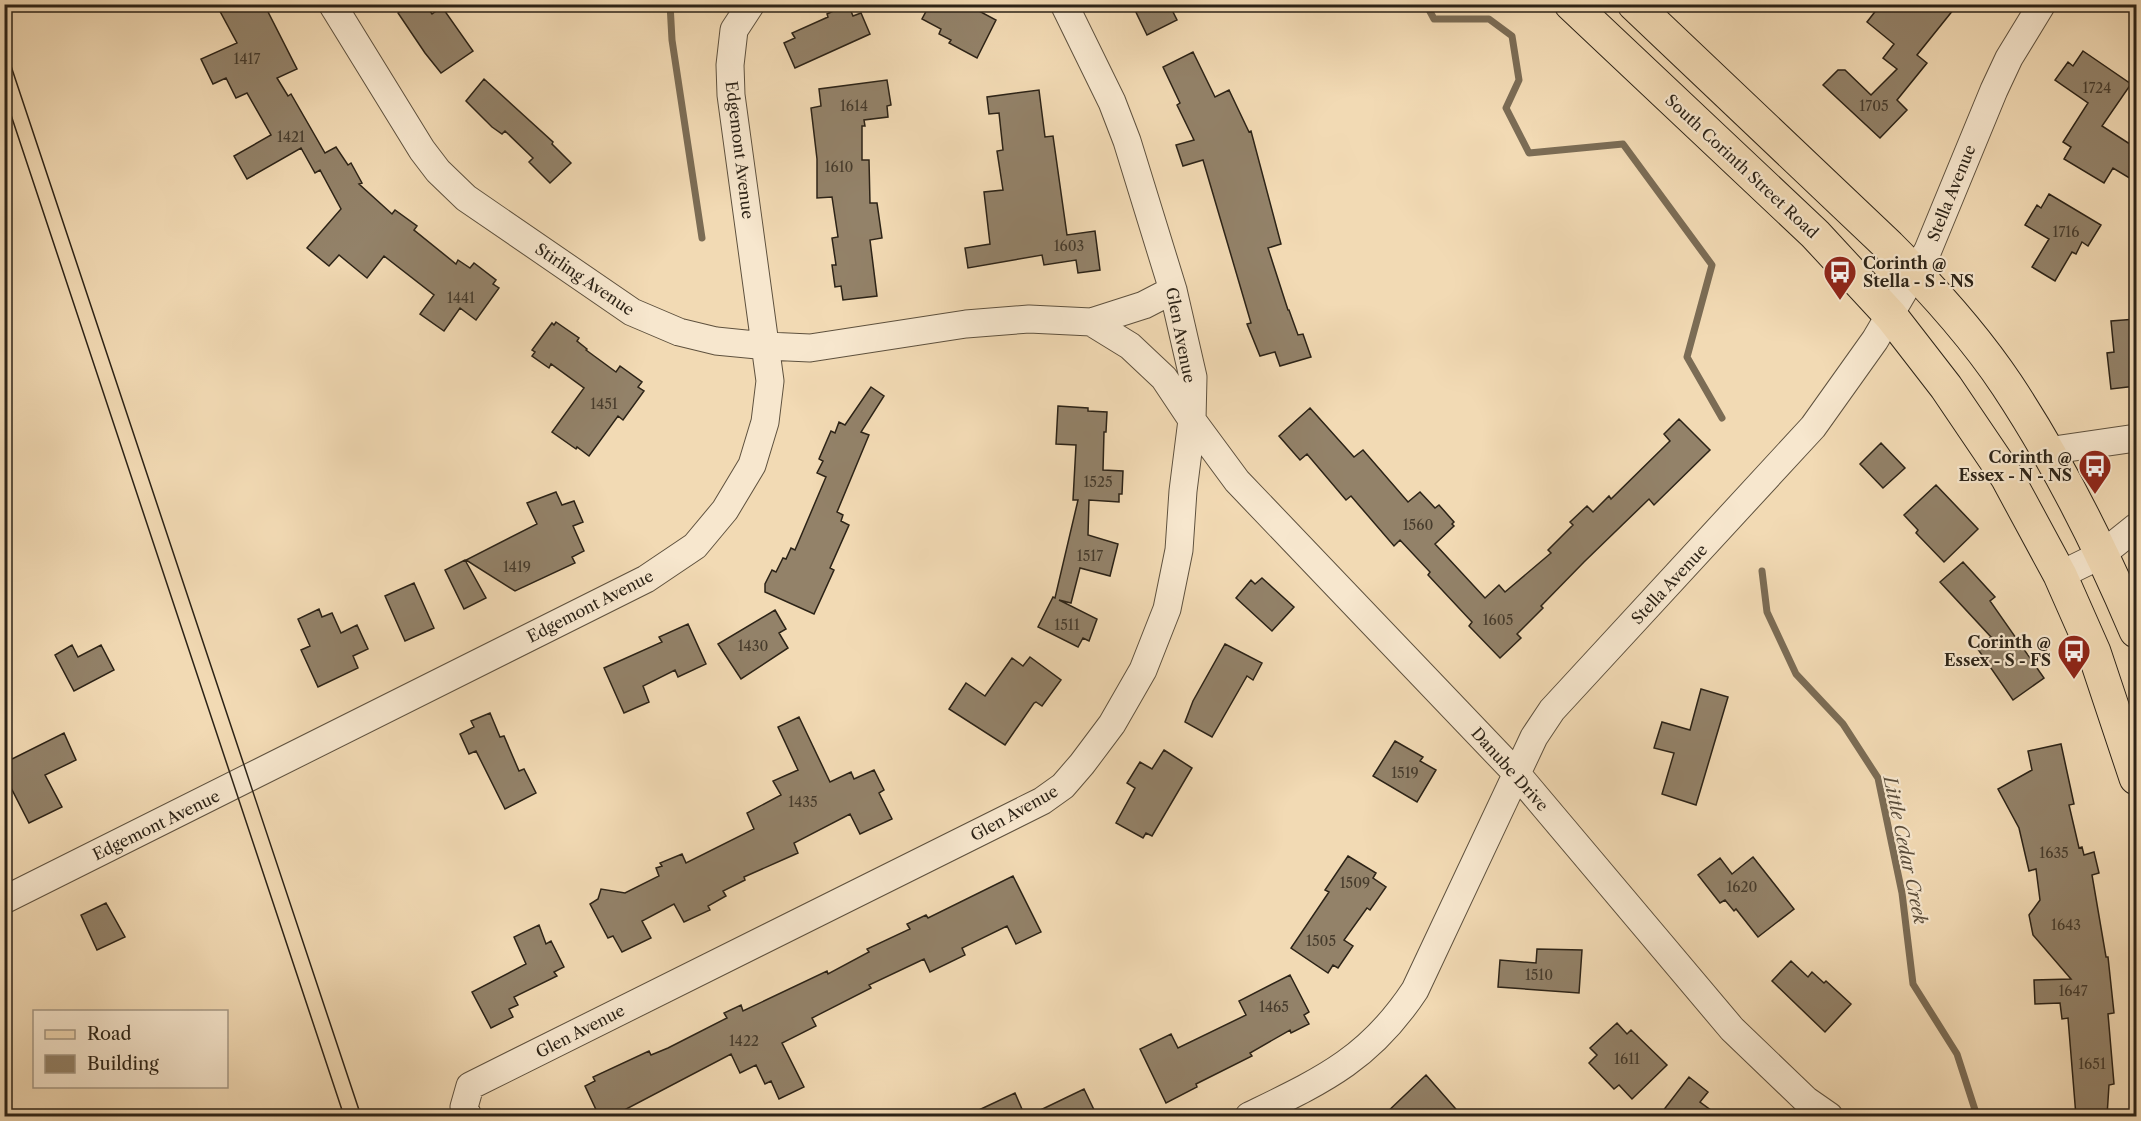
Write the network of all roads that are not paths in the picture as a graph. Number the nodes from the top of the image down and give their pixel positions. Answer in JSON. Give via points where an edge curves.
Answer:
{"nodes":[{"id":1,"x":332,"y":4,"type":"edge"},
{"id":2,"x":751,"y":4,"type":"edge"},
{"id":3,"x":1064,"y":4,"type":"edge"},
{"id":4,"x":1571,"y":4,"type":"edge"},
{"id":5,"x":1634,"y":4,"type":"edge"},
{"id":6,"x":2042,"y":4,"type":"edge"},
{"id":7,"x":1916,"y":273,"type":"junction"},
{"id":8,"x":1173,"y":290,"type":"junction"},
{"id":9,"x":1890,"y":316,"type":"junction"},
{"id":10,"x":1091,"y":322,"type":"junction"},
{"id":11,"x":766,"y":346,"type":"junction"},
{"id":12,"x":1192,"y":420,"type":"junction"},
{"id":13,"x":2136,"y":438,"type":"edge"},
{"id":14,"x":2047,"y":451,"type":"junction"},
{"id":15,"x":2136,"y":527,"type":"edge"},
{"id":16,"x":2102,"y":555,"type":"junction"},
{"id":17,"x":2060,"y":575,"type":"junction"},
{"id":18,"x":2136,"y":631,"type":"edge"},
{"id":19,"x":1517,"y":774,"type":"junction"},
{"id":20,"x":2136,"y":778,"type":"edge"},
{"id":21,"x":4,"y":900,"type":"edge"},
{"id":22,"x":468,"y":1116,"type":"edge"},
{"id":23,"x":1249,"y":1116,"type":"edge"},
{"id":24,"x":1829,"y":1116,"type":"edge"}],
"edges":[{"from":1,"to":11,"type":"street","name":"Stirling Avenue","via":[[422,150],[466,198],[632,312],[679,332],[716,341]]},
{"from":2,"to":11,"type":"street","name":"Edgemont Avenue","via":[[734,30],[731,95]]},
{"from":3,"to":8,"type":"street","name":"Glen Avenue","via":[[1127,141]]},
{"from":4,"to":9,"type":"main road","name":"South Corinth Street Road","via":[[1815,234]]},
{"from":5,"to":7,"type":"main road"},
{"from":6,"to":7,"type":"street","name":"Stella Avenue","via":[[1994,90]]},
{"from":7,"to":9,"type":"street","name":"Stella Avenue"},
{"from":7,"to":14,"type":"main road","via":[[1962,324],[2000,375]]},
{"from":8,"to":10,"type":"street","name":"Stirling Avenue","via":[[1144,305]]},
{"from":8,"to":12,"type":"street","name":"Glen Avenue","via":[[1193,377]]},
{"from":9,"to":17,"type":"main road","name":"South Corinth Street Road","via":[[1946,387],[2007,477]]},
{"from":9,"to":19,"type":"street","name":"Stella Avenue","via":[[1813,427],[1552,710]]},
{"from":10,"to":11,"type":"street","name":"Stirling Avenue","via":[[1029,319],[966,324],[810,348]]},
{"from":10,"to":12,"type":"street","name":"Stirling Avenue","via":[[1130,346],[1164,378]]},
{"from":11,"to":21,"type":"street","name":"Edgemont Avenue","via":[[770,381],[765,422],[752,465],[725,510],[695,546],[646,579]]},
{"from":12,"to":19,"type":"street","name":"Danube Drive","via":[[1237,481]]},
{"from":12,"to":22,"type":"street","name":"Glen Avenue","via":[[1179,550],[1167,609],[1143,670],[1112,724],[1063,786],[1042,801],[470,1086],[464,1107]]},
{"from":13,"to":14,"type":"street"},
{"from":14,"to":16,"type":"main road"},
{"from":15,"to":16,"type":"street"},
{"from":16,"to":17,"type":"street"},
{"from":16,"to":18,"type":"main road"},
{"from":17,"to":20,"type":"main road","name":"South Corinth Street Road","via":[[2094,652]]},
{"from":19,"to":23,"type":"street","name":"Stella Avenue","via":[[1415,990],[1398,1016],[1341,1068]]},
{"from":19,"to":24,"type":"street","name":"Danube Drive","via":[[1732,1029],[1806,1100]]}]}
